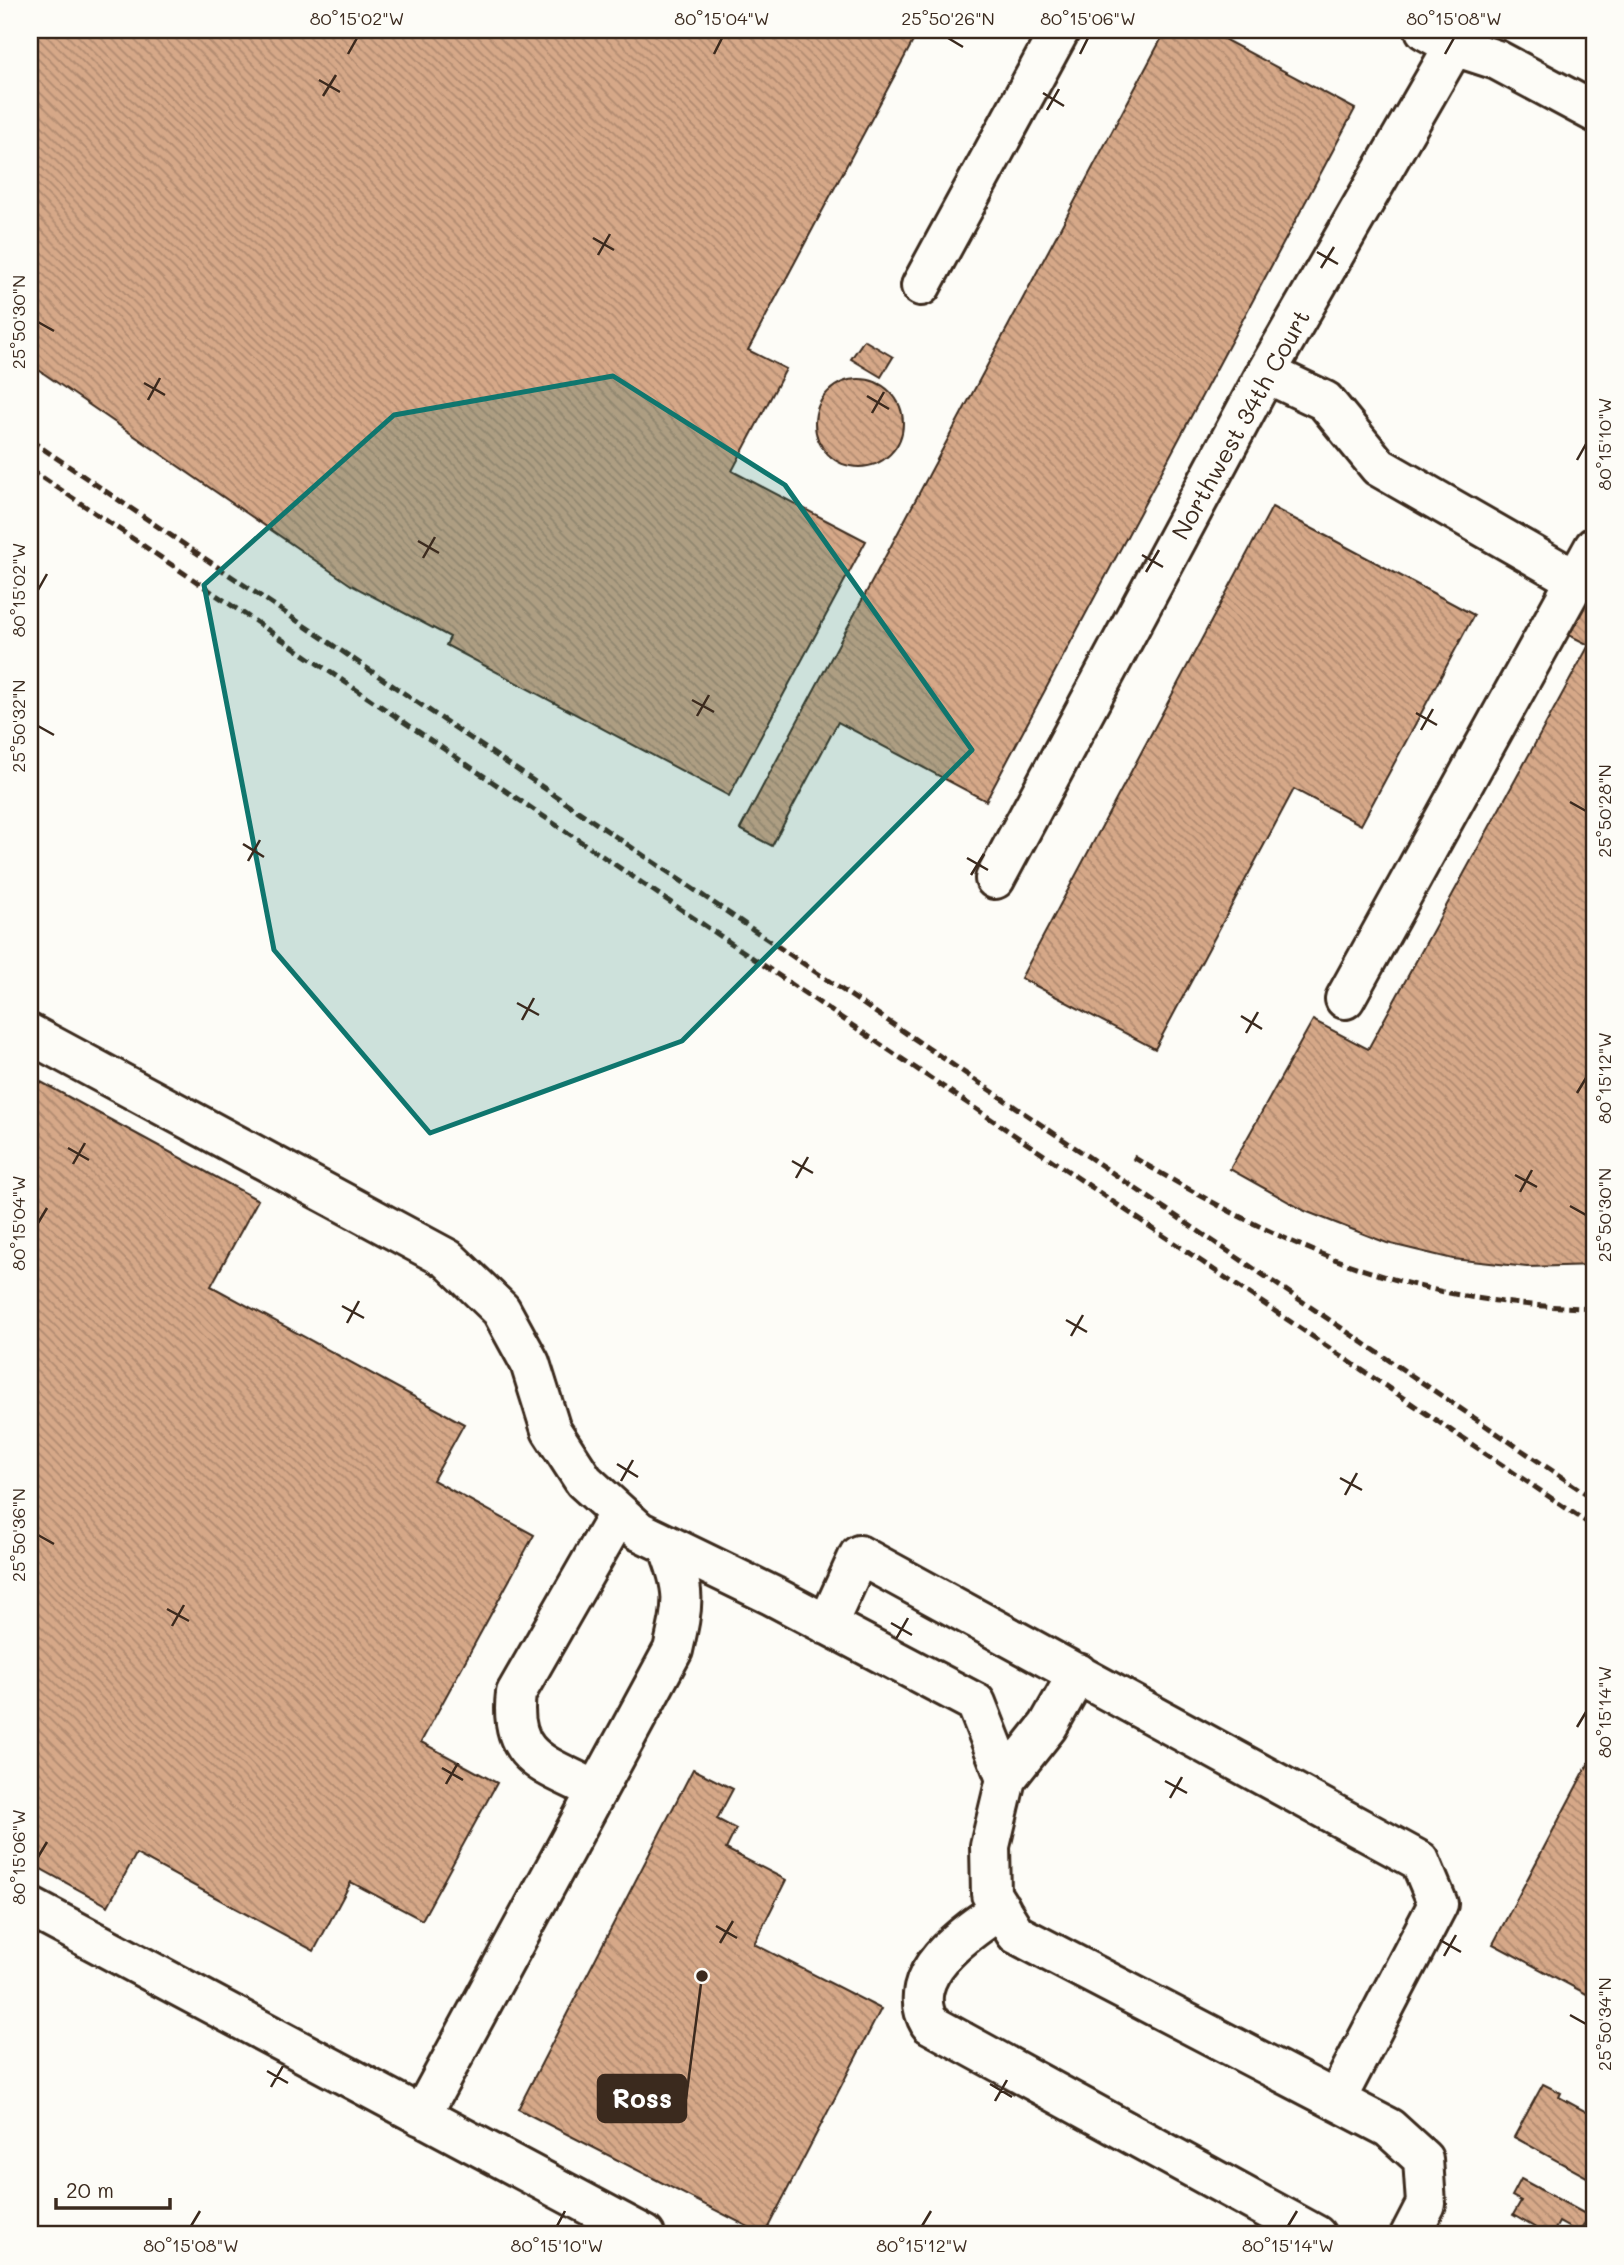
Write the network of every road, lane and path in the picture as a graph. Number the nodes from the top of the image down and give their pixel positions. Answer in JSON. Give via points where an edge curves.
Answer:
{"nodes":[{"id":1,"x":1060,"y":30,"type":"edge"},
{"id":2,"x":1439,"y":38,"type":"edge"},
{"id":3,"x":1594,"y":112,"type":"edge"},
{"id":4,"x":921,"y":286,"type":"dead end"},
{"id":5,"x":1266,"y":373,"type":"junction"},
{"id":6,"x":1594,"y":547,"type":"edge"},
{"id":7,"x":1576,"y":580,"type":"junction"},
{"id":8,"x":995,"y":880,"type":"dead end"},
{"id":9,"x":1345,"y":999,"type":"dead end"},
{"id":10,"x":30,"y":1034,"type":"edge"},
{"id":11,"x":620,"y":1513,"type":"junction"},
{"id":12,"x":668,"y":1546,"type":"junction"},
{"id":13,"x":827,"y":1625,"type":"junction"},
{"id":14,"x":1078,"y":1673,"type":"junction"},
{"id":15,"x":1006,"y":1779,"type":"junction"},
{"id":16,"x":597,"y":1791,"type":"junction"},
{"id":17,"x":30,"y":1907,"type":"edge"},
{"id":18,"x":1000,"y":1909,"type":"junction"},
{"id":19,"x":1336,"y":2100,"type":"junction"},
{"id":20,"x":421,"y":2116,"type":"junction"},
{"id":21,"x":645,"y":2235,"type":"edge"},
{"id":22,"x":1316,"y":2235,"type":"edge"},
{"id":23,"x":1410,"y":2235,"type":"edge"}],
"edges":[{"from":1,"to":4,"type":"street"},
{"from":2,"to":3,"type":"street","via":[[1497,60]]},
{"from":2,"to":5,"type":"street","name":"Northwest 34th Court"},
{"from":5,"to":7,"type":"street","via":[[1325,401],[1379,467]]},
{"from":5,"to":8,"type":"street","name":"Northwest 34th Court"},
{"from":6,"to":7,"type":"street"},
{"from":7,"to":9,"type":"street"},
{"from":10,"to":11,"type":"street","via":[[448,1259],[501,1310],[530,1363],[551,1430],[584,1481]]},
{"from":11,"to":12,"type":"street","via":[[639,1531]]},
{"from":11,"to":16,"type":"street","via":[[516,1693],[513,1716],[530,1756]]},
{"from":12,"to":13,"type":"street"},
{"from":12,"to":16,"type":"street","via":[[682,1581],[682,1611],[673,1650]]},
{"from":13,"to":14,"type":"street","via":[[859,1555]]},
{"from":13,"to":15,"type":"street","via":[[976,1703]]},
{"from":14,"to":15,"type":"street","via":[[1048,1726]]},
{"from":14,"to":19,"type":"street","via":[[1420,1861],[1438,1904]]},
{"from":15,"to":18,"type":"street","via":[[990,1846],[991,1894]]},
{"from":16,"to":20,"type":"street"},
{"from":17,"to":20,"type":"street"},
{"from":18,"to":19,"type":"street","via":[[1016,1934]]},
{"from":18,"to":22,"type":"street","via":[[960,1936],[933,1970],[924,1993],[923,2012],[930,2024]]},
{"from":19,"to":23,"type":"street","via":[[1389,2128],[1423,2158],[1426,2204]]},
{"from":20,"to":21,"type":"street"}]}
